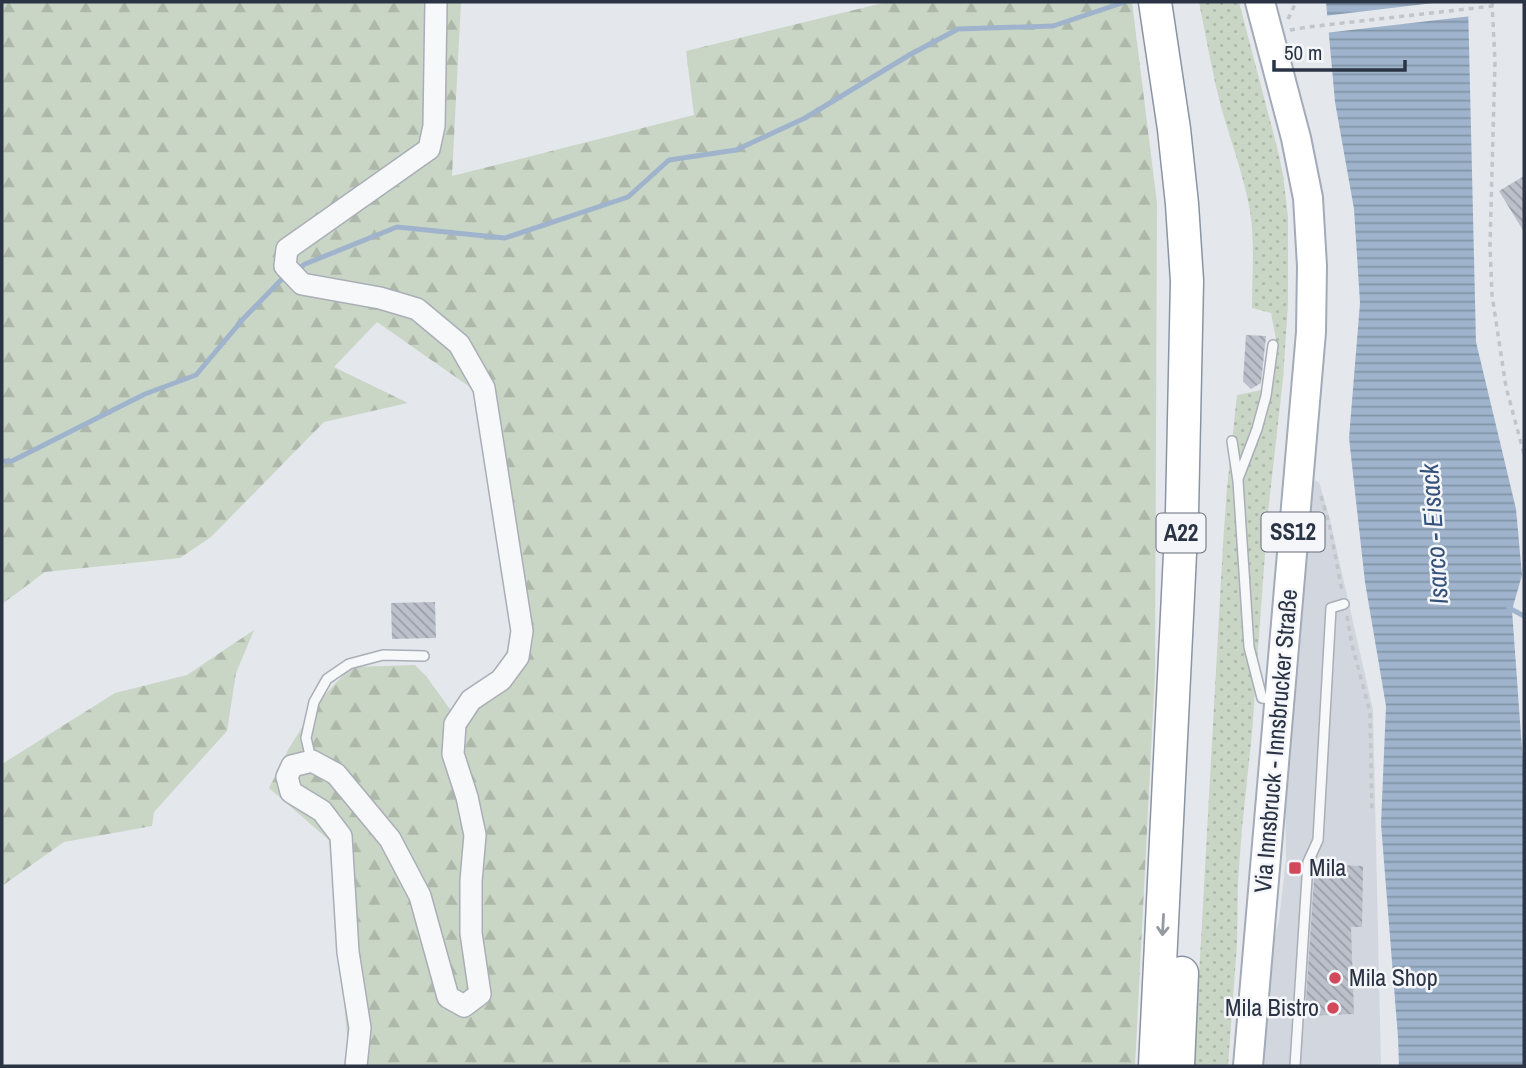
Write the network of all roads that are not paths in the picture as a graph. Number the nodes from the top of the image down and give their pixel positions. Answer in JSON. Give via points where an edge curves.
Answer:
{"nodes":[{"id":1,"x":436,"y":2,"type":"edge"},
{"id":2,"x":1155,"y":2,"type":"edge"},
{"id":3,"x":1176,"y":2,"type":"edge"},
{"id":4,"x":1260,"y":2,"type":"edge"},
{"id":5,"x":1273,"y":345,"type":"dead end"},
{"id":6,"x":1232,"y":441,"type":"dead end"},
{"id":7,"x":1238,"y":481,"type":"junction"},
{"id":8,"x":1344,"y":604,"type":"road end"},
{"id":9,"x":424,"y":656,"type":"dead end"},
{"id":10,"x":1278,"y":700,"type":"junction"},
{"id":11,"x":312,"y":761,"type":"junction"},
{"id":12,"x":356,"y":1066,"type":"edge"},
{"id":13,"x":1155,"y":1066,"type":"edge"},
{"id":14,"x":1178,"y":1066,"type":"edge"},
{"id":15,"x":1248,"y":1066,"type":"edge"},
{"id":16,"x":1295,"y":1066,"type":"edge"}],
"edges":[{"from":1,"to":11,"type":"street","via":[[434,126],[429,149],[287,249],[285,266],[302,284],[417,309],[459,344],[484,388],[522,631],[518,657],[501,680],[471,700],[455,724],[453,754],[475,835],[471,933],[480,994],[464,1006],[448,997],[420,896],[390,839],[336,774]]},
{"from":2,"to":13,"type":"highway","number":"A22","one_way":true,"via":[[1174,129],[1186,281],[1182,513]]},
{"from":3,"to":14,"type":"highway","number":"A22","via":[[1189,84],[1207,275],[1202,515]]},
{"from":4,"to":10,"type":"main road","name":"Via Innsbruck - Innsbrucker Straße","number":"SS12","via":[[1308,198],[1312,266],[1311,332]]},
{"from":5,"to":7,"type":"lane","via":[[1266,396]]},
{"from":6,"to":7,"type":"lane"},
{"from":7,"to":10,"type":"lane","via":[[1249,647],[1262,698]]},
{"from":8,"to":16,"type":"lane","via":[[1331,608],[1318,840],[1308,862]]},
{"from":9,"to":11,"type":"lane","via":[[383,655],[349,664],[327,679],[314,702],[306,738]]},
{"from":10,"to":15,"type":"main road","name":"Via Innsbruck - Innsbrucker Straße","number":"SS12"},
{"from":11,"to":12,"type":"street","via":[[292,766],[287,777],[292,792],[322,811],[341,836],[348,952],[360,1028]]}]}
